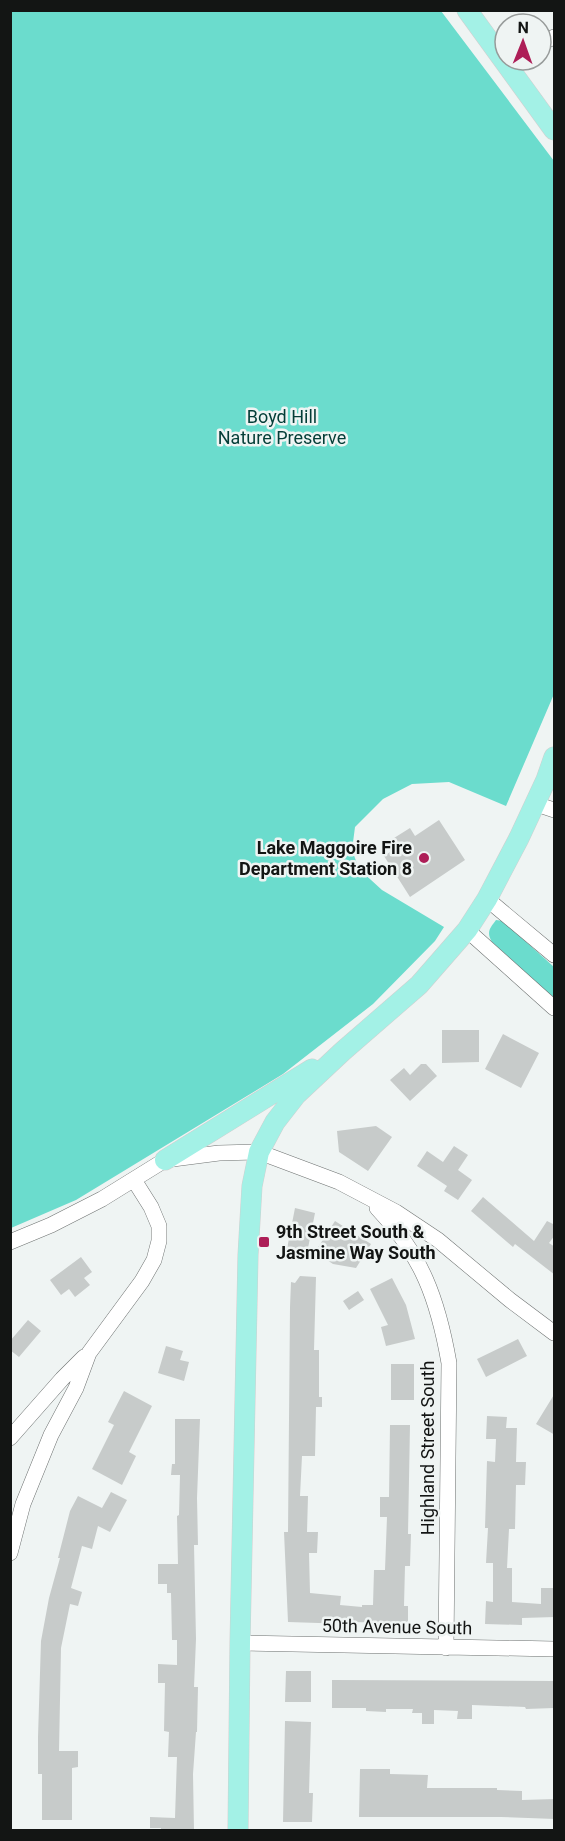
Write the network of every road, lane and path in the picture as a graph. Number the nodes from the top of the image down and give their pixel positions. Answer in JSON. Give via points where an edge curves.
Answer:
{"nodes":[{"id":1,"x":467,"y":10,"type":"edge"},
{"id":2,"x":493,"y":41,"type":"edge"},
{"id":3,"x":518,"y":72,"type":"edge"},
{"id":4,"x":555,"y":130,"type":"edge"},
{"id":5,"x":555,"y":757,"type":"edge"},
{"id":6,"x":550,"y":782,"type":"edge"},
{"id":7,"x":545,"y":807,"type":"edge"},
{"id":8,"x":487,"y":899,"type":"junction"},
{"id":9,"x":467,"y":930,"type":"junction"},
{"id":10,"x":555,"y":955,"type":"edge"},
{"id":11,"x":555,"y":1008,"type":"edge"},
{"id":12,"x":343,"y":1051,"type":"junction"},
{"id":13,"x":259,"y":1152,"type":"junction"},
{"id":14,"x":165,"y":1160,"type":"junction"},
{"id":15,"x":134,"y":1180,"type":"junction"},
{"id":16,"x":368,"y":1199,"type":"junction"},
{"id":17,"x":10,"y":1242,"type":"edge"},
{"id":18,"x":555,"y":1333,"type":"edge"},
{"id":19,"x":89,"y":1353,"type":"junction"},
{"id":20,"x":10,"y":1438,"type":"edge"},
{"id":21,"x":10,"y":1553,"type":"edge"},
{"id":22,"x":240,"y":1643,"type":"junction"},
{"id":23,"x":446,"y":1648,"type":"junction"},
{"id":24,"x":555,"y":1649,"type":"edge"},
{"id":25,"x":238,"y":1830,"type":"edge"}],
"edges":[{"from":1,"to":2,"type":"main road"},
{"from":3,"to":4,"type":"main road"},
{"from":5,"to":6,"type":"main road"},
{"from":6,"to":7,"type":"main road"},
{"from":7,"to":8,"type":"main road"},
{"from":8,"to":9,"type":"main road"},
{"from":8,"to":10,"type":"street"},
{"from":9,"to":11,"type":"street"},
{"from":9,"to":12,"type":"main road","via":[[419,985]]},
{"from":12,"to":13,"type":"main road","via":[[296,1095]]},
{"from":12,"to":14,"type":"main road"},
{"from":13,"to":14,"type":"street"},
{"from":13,"to":16,"type":"street","via":[[339,1182]]},
{"from":13,"to":22,"type":"main road","via":[[252,1186],[248,1255]]},
{"from":14,"to":15,"type":"street"},
{"from":15,"to":17,"type":"street","via":[[51,1225]]},
{"from":15,"to":19,"type":"street","via":[[159,1226],[159,1241],[142,1281]]},
{"from":16,"to":18,"type":"street","via":[[438,1240]]},
{"from":16,"to":23,"type":"street","name":"Highland Street South","via":[[398,1230],[419,1264],[434,1298],[449,1363]]},
{"from":19,"to":20,"type":"street"},
{"from":19,"to":21,"type":"street","via":[[23,1504]]},
{"from":22,"to":23,"type":"street","name":"50th Avenue South"},
{"from":22,"to":25,"type":"main road"},
{"from":23,"to":24,"type":"street","name":"50th Avenue South"}]}
